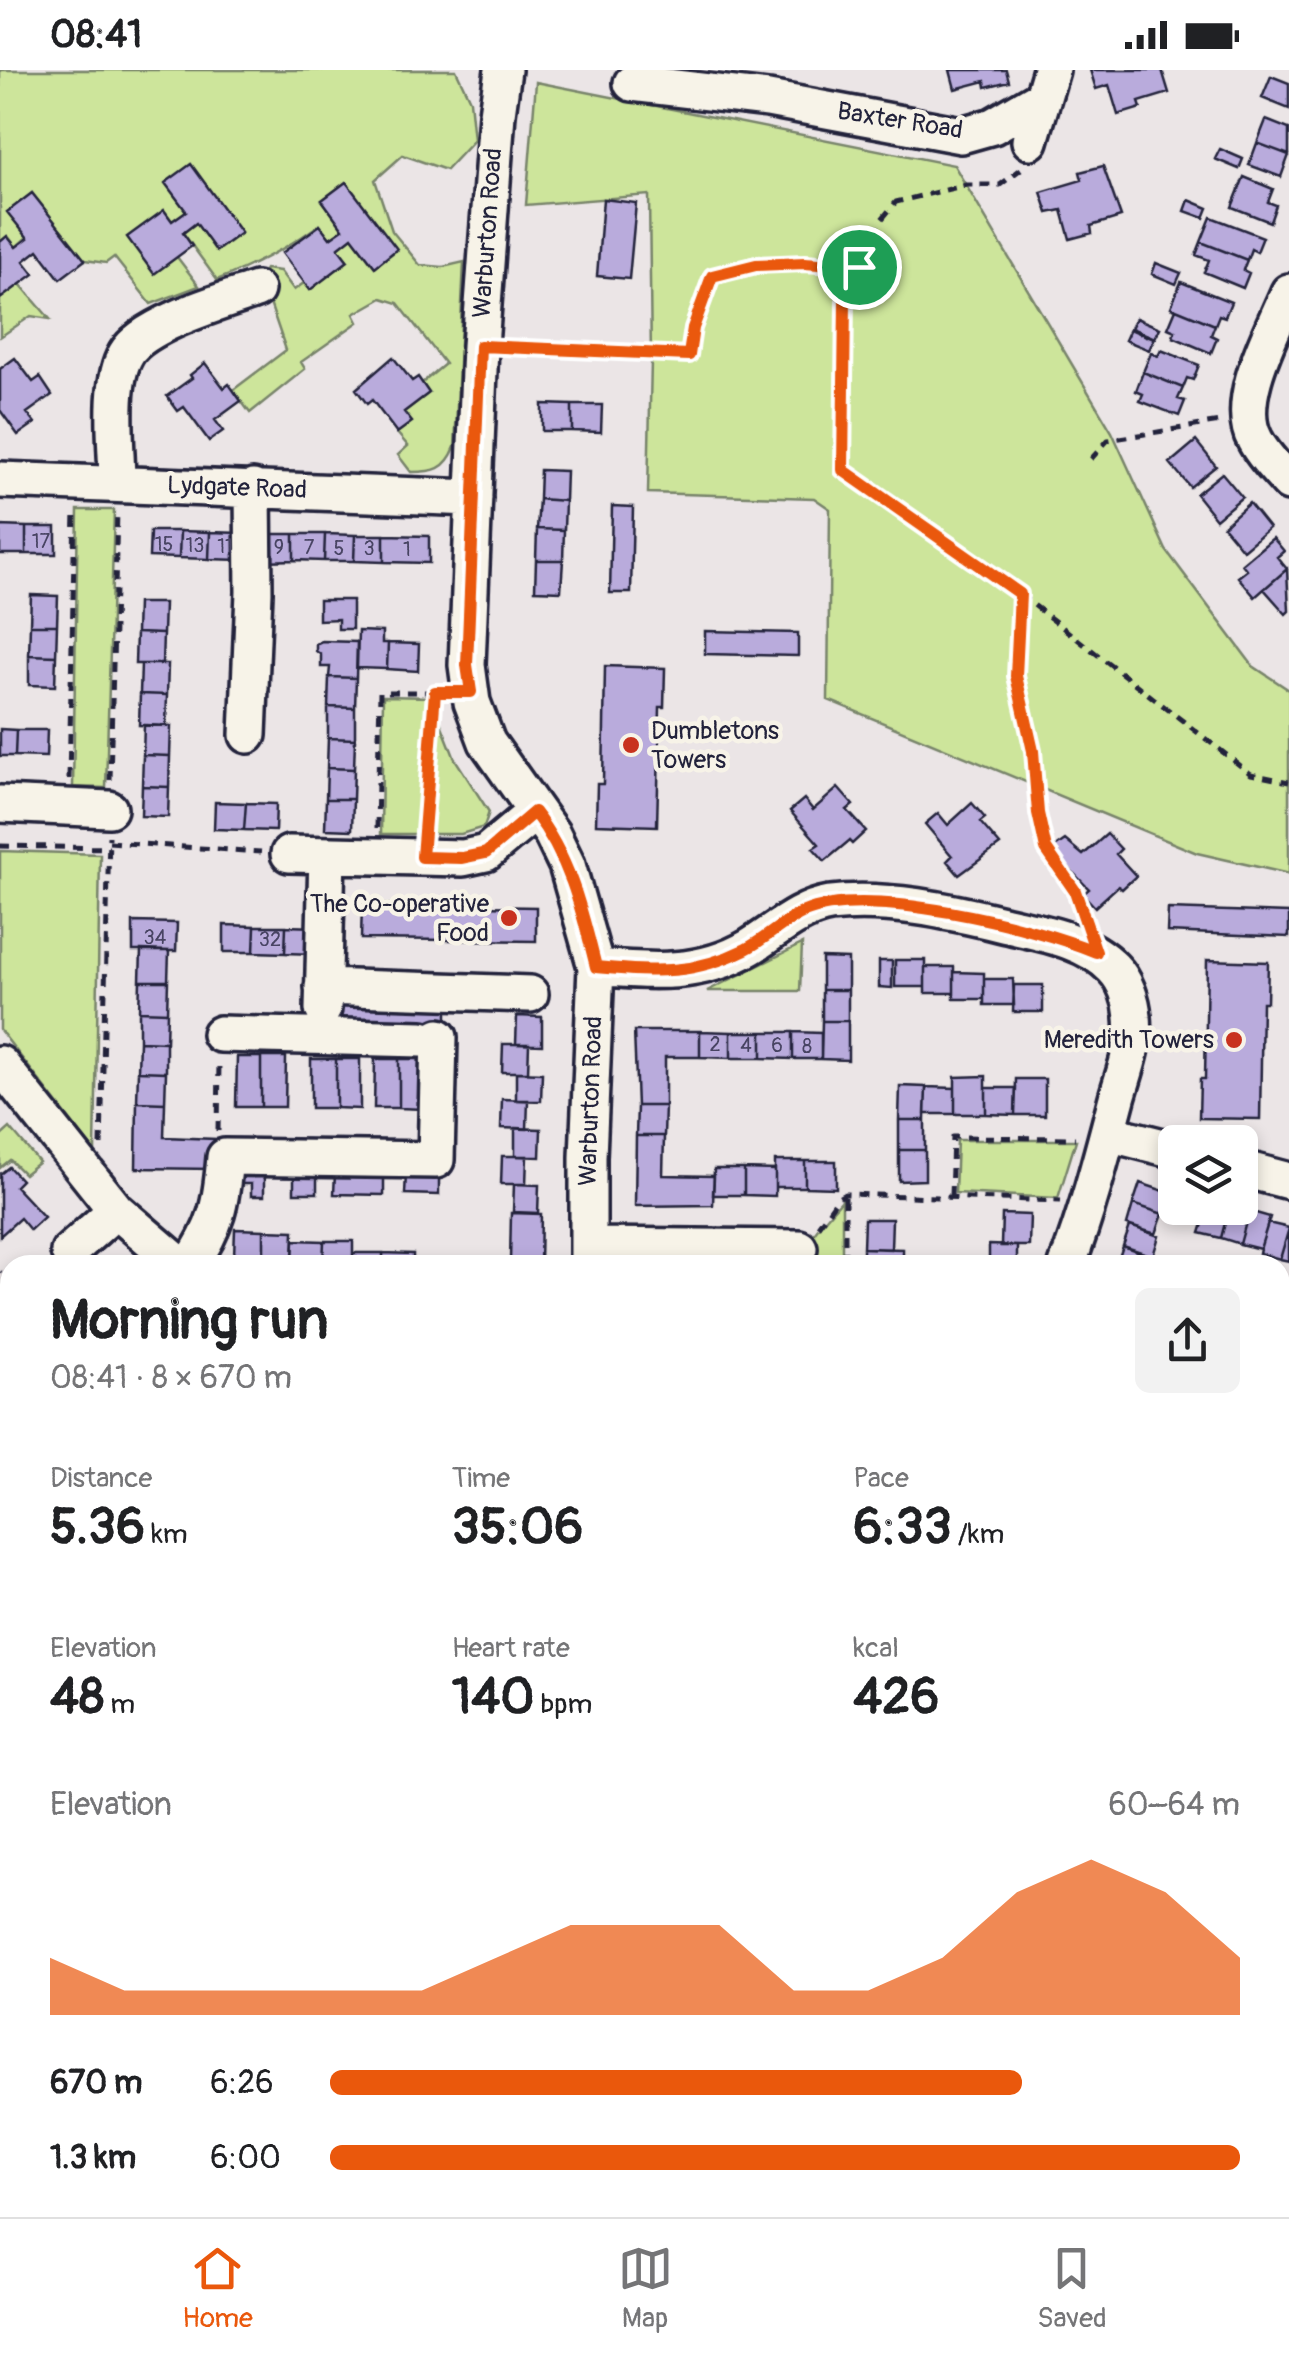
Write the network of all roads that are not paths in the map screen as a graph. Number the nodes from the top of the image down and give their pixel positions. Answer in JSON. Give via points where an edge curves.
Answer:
{"nodes":[{"id":1,"x":503,"y":70,"type":"edge"},
{"id":2,"x":632,"y":83,"type":"dead end"},
{"id":3,"x":1046,"y":84,"type":"edge"},
{"id":4,"x":1030,"y":141,"type":"road end"},
{"id":5,"x":256,"y":290,"type":"dead end"},
{"id":6,"x":1289,"y":292,"type":"edge"},
{"id":7,"x":0,"y":480,"type":"edge"},
{"id":8,"x":1289,"y":483,"type":"edge"},
{"id":9,"x":118,"y":484,"type":"junction"},
{"id":10,"x":253,"y":488,"type":"junction"},
{"id":11,"x":474,"y":498,"type":"junction"},
{"id":12,"x":248,"y":735,"type":"dead end"},
{"id":13,"x":0,"y":804,"type":"edge"},
{"id":14,"x":534,"y":812,"type":"junction"},
{"id":15,"x":109,"y":833,"type":"road end"},
{"id":16,"x":289,"y":854,"type":"road end"},
{"id":17,"x":327,"y":854,"type":"junction"},
{"id":18,"x":596,"y":967,"type":"junction"},
{"id":19,"x":323,"y":988,"type":"junction"},
{"id":20,"x":530,"y":994,"type":"dead end"},
{"id":21,"x":220,"y":1034,"type":"road end"},
{"id":22,"x":322,"y":1036,"type":"junction"},
{"id":23,"x":0,"y":1064,"type":"edge"},
{"id":24,"x":1107,"y":1135,"type":"junction"},
{"id":25,"x":1158,"y":1146,"type":"edge"},
{"id":26,"x":1258,"y":1172,"type":"edge"},
{"id":27,"x":1289,"y":1180,"type":"edge"},
{"id":28,"x":116,"y":1210,"type":"junction"},
{"id":29,"x":800,"y":1248,"type":"road end"},
{"id":30,"x":69,"y":1252,"type":"dead end"},
{"id":31,"x":168,"y":1255,"type":"edge"},
{"id":32,"x":197,"y":1255,"type":"edge"},
{"id":33,"x":588,"y":1255,"type":"edge"},
{"id":34,"x":614,"y":1255,"type":"edge"},
{"id":35,"x":1070,"y":1255,"type":"edge"}],
"edges":[{"from":1,"to":11,"type":"street","name":"Warburton Road"},
{"from":2,"to":3,"type":"street","name":"Baxter Road","via":[[961,135],[994,126]]},
{"from":3,"to":4,"type":"street","name":"Baxter Road"},
{"from":5,"to":9,"type":"street","via":[[174,320],[128,350],[119,371]]},
{"from":6,"to":8,"type":"street","via":[[1252,382],[1248,418],[1255,442]]},
{"from":7,"to":9,"type":"street","name":"Lydgate Road"},
{"from":9,"to":10,"type":"street","name":"Lydgate Road"},
{"from":10,"to":11,"type":"street","name":"Lydgate Road"},
{"from":10,"to":12,"type":"street"},
{"from":11,"to":14,"type":"street","name":"Warburton Road","via":[[471,692],[487,742]]},
{"from":13,"to":15,"type":"street","via":[[68,806]]},
{"from":14,"to":17,"type":"street","via":[[486,853],[462,858]]},
{"from":14,"to":18,"type":"street","name":"Warburton Road","via":[[567,865]]},
{"from":16,"to":17,"type":"street"},
{"from":17,"to":19,"type":"street"},
{"from":18,"to":24,"type":"street","via":[[692,970],[830,904],[941,910],[1067,940],[1096,952],[1117,972],[1134,1018]]},
{"from":18,"to":33,"type":"street","name":"Warburton Road"},
{"from":19,"to":20,"type":"street"},
{"from":19,"to":22,"type":"street"},
{"from":21,"to":22,"type":"street"},
{"from":22,"to":32,"type":"street","via":[[431,1038],[436,1160],[225,1157],[220,1206]]},
{"from":23,"to":28,"type":"street"},
{"from":24,"to":25,"type":"street"},
{"from":24,"to":35,"type":"street"},
{"from":26,"to":27,"type":"street"},
{"from":28,"to":30,"type":"street"},
{"from":28,"to":31,"type":"street"},
{"from":29,"to":34,"type":"street"}]}
